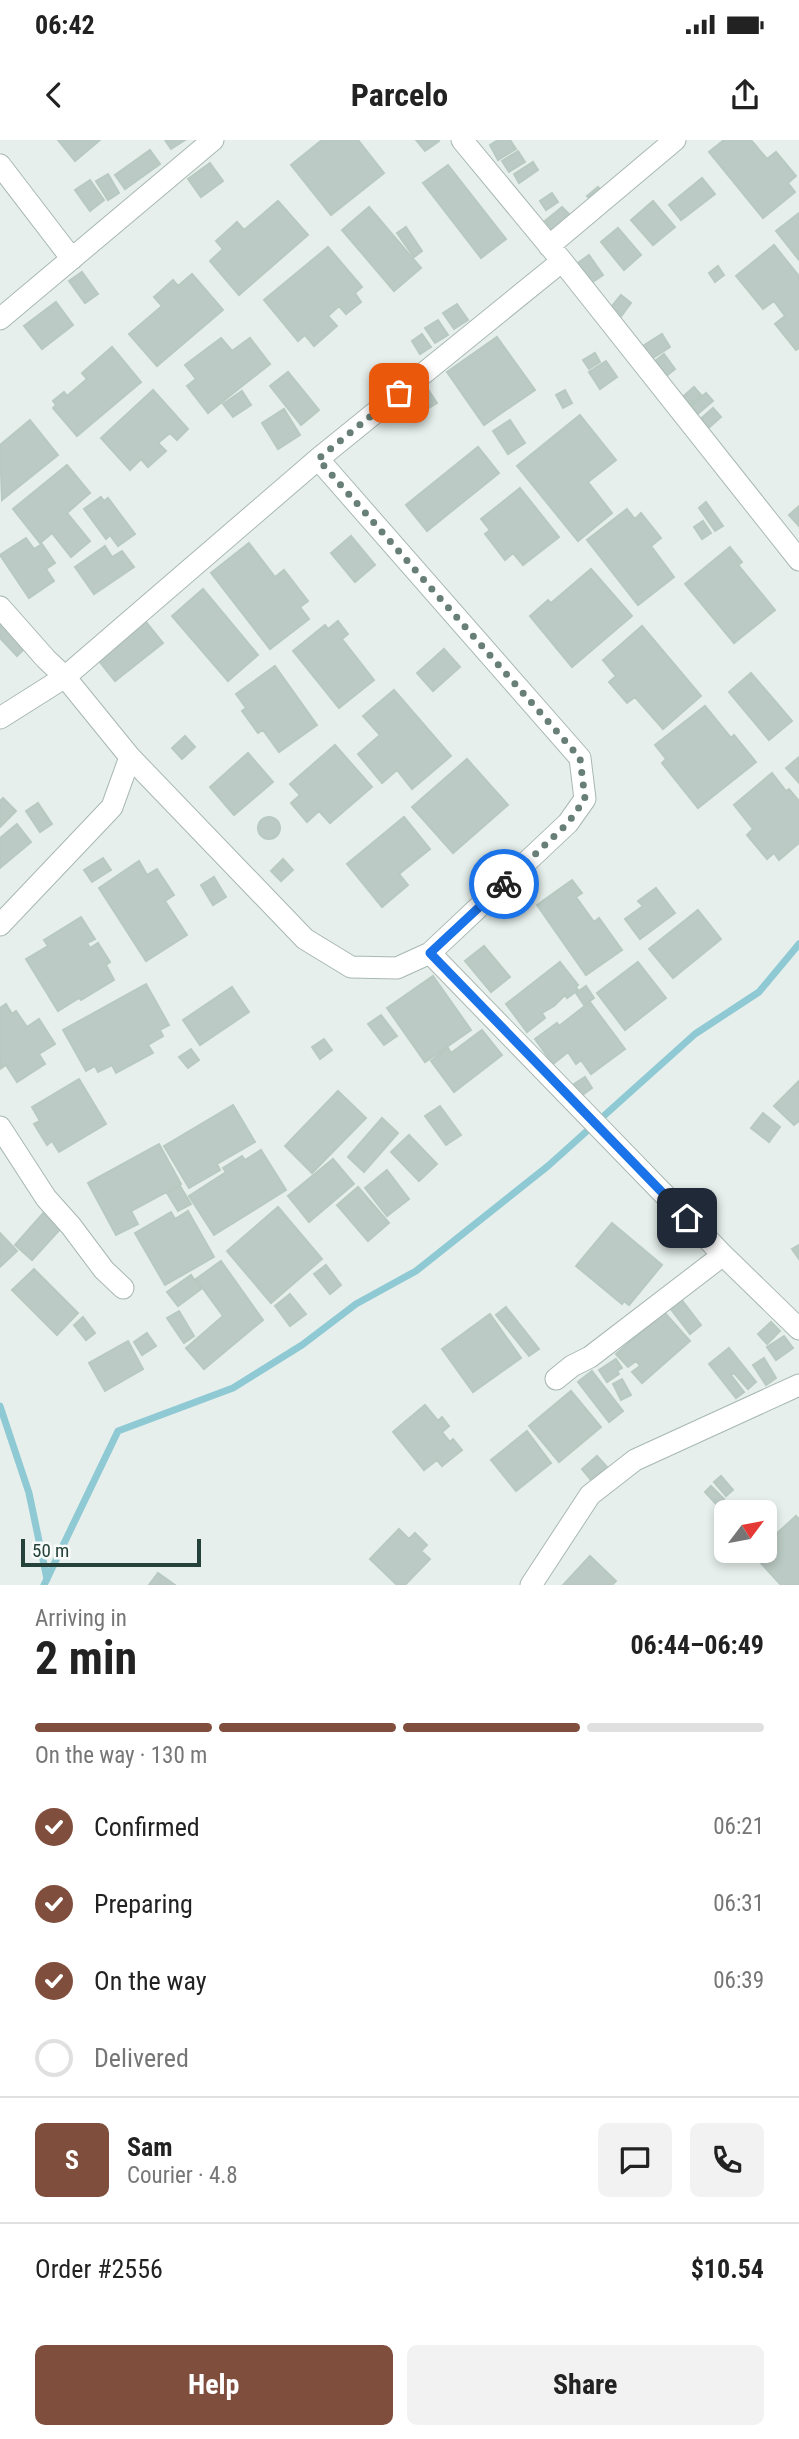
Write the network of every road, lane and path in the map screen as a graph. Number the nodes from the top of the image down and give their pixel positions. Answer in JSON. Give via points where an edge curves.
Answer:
{"nodes":[{"id":1,"x":213,"y":140,"type":"edge"},
{"id":2,"x":462,"y":140,"type":"edge"},
{"id":3,"x":674,"y":140,"type":"edge"},
{"id":4,"x":0,"y":166,"type":"edge"},
{"id":5,"x":556,"y":253,"type":"junction"},
{"id":6,"x":72,"y":259,"type":"junction"},
{"id":7,"x":0,"y":319,"type":"edge"},
{"id":8,"x":318,"y":459,"type":"junction"},
{"id":9,"x":799,"y":560,"type":"edge"},
{"id":10,"x":0,"y":607,"type":"edge"},
{"id":11,"x":65,"y":677,"type":"junction"},
{"id":12,"x":0,"y":718,"type":"edge"},
{"id":13,"x":130,"y":757,"type":"junction"},
{"id":14,"x":0,"y":925,"type":"edge"},
{"id":15,"x":430,"y":953,"type":"junction"},
{"id":16,"x":0,"y":1127,"type":"edge"},
{"id":17,"x":723,"y":1255,"type":"junction"},
{"id":18,"x":123,"y":1288,"type":"dead end"},
{"id":19,"x":799,"y":1329,"type":"edge"},
{"id":20,"x":556,"y":1380,"type":"dead end"},
{"id":21,"x":799,"y":1385,"type":"edge"},
{"id":22,"x":531,"y":1585,"type":"edge"}],
"edges":[{"from":1,"to":6,"type":"street"},
{"from":2,"to":5,"type":"street"},
{"from":3,"to":5,"type":"street"},
{"from":4,"to":6,"type":"street"},
{"from":5,"to":8,"type":"street"},
{"from":5,"to":9,"type":"street"},
{"from":6,"to":7,"type":"street"},
{"from":8,"to":11,"type":"street"},
{"from":8,"to":15,"type":"street","via":[[580,758],[585,799],[568,823]]},
{"from":10,"to":11,"type":"street"},
{"from":11,"to":12,"type":"street"},
{"from":11,"to":13,"type":"street"},
{"from":13,"to":14,"type":"street","via":[[112,807]]},
{"from":13,"to":15,"type":"street","via":[[305,939],[351,968],[397,968]]},
{"from":15,"to":17,"type":"street"},
{"from":16,"to":18,"type":"street","via":[[46,1198]]},
{"from":17,"to":19,"type":"street"},
{"from":17,"to":20,"type":"street"},
{"from":21,"to":22,"type":"street","via":[[635,1460],[590,1495]]}]}
